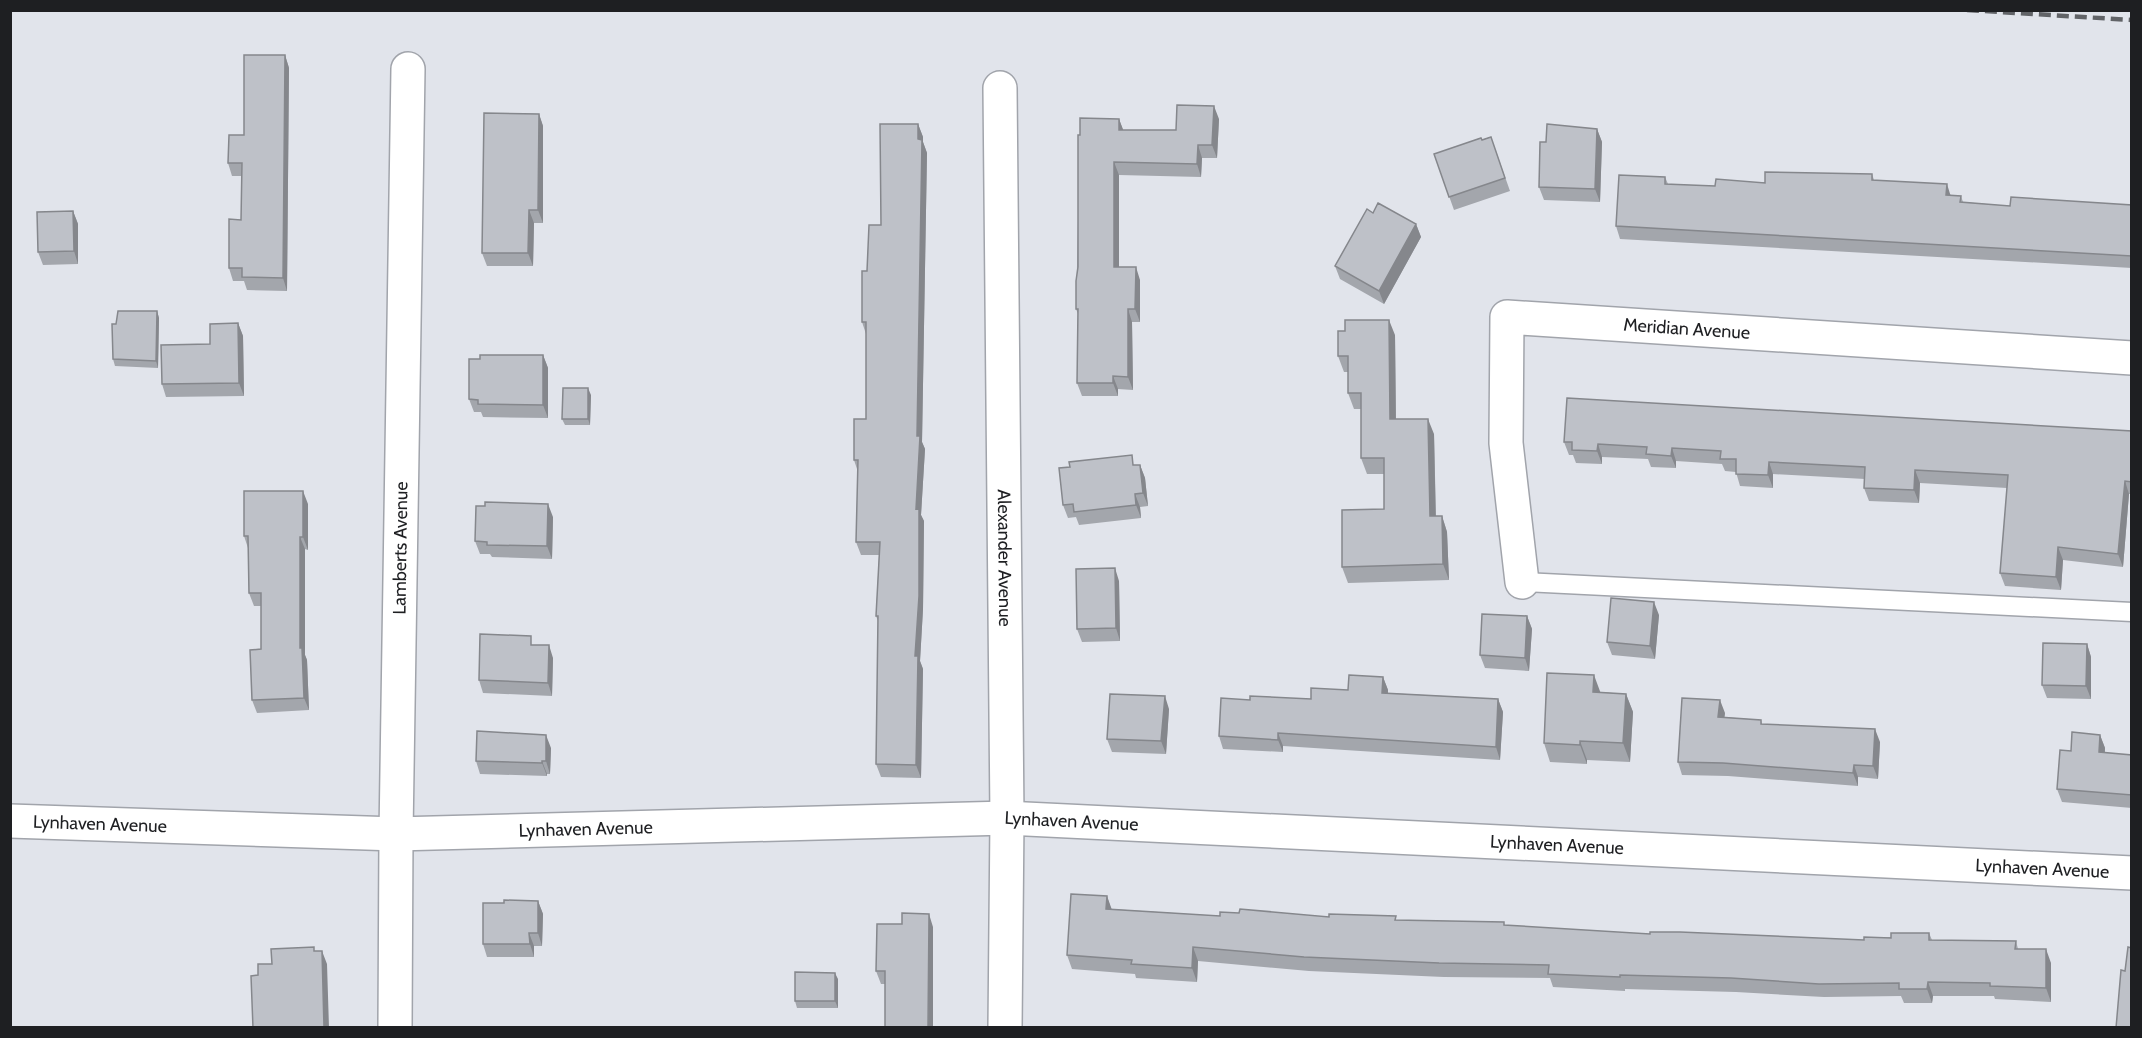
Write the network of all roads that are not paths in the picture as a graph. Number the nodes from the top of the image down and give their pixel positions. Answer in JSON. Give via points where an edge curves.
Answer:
{"nodes":[{"id":1,"x":408,"y":69,"type":"dead end"},
{"id":2,"x":1000,"y":88,"type":"dead end"},
{"id":3,"x":2132,"y":358,"type":"edge"},
{"id":4,"x":1522,"y":582,"type":"joint"},
{"id":5,"x":2132,"y":612,"type":"edge"},
{"id":6,"x":1007,"y":818,"type":"junction"},
{"id":7,"x":10,"y":821,"type":"edge"},
{"id":8,"x":396,"y":834,"type":"junction"},
{"id":9,"x":2132,"y":873,"type":"edge"},
{"id":10,"x":396,"y":1028,"type":"edge"},
{"id":11,"x":1005,"y":1028,"type":"edge"}],
"edges":[{"from":1,"to":8,"type":"street","name":"Lamberts Avenue"},
{"from":2,"to":6,"type":"street","name":"Alexander Avenue"},
{"from":3,"to":4,"type":"street","name":"Meridian Avenue","via":[[1507,317],[1506,443]]},
{"from":4,"to":5,"type":"lane"},
{"from":6,"to":8,"type":"street","name":"Lynhaven Avenue"},
{"from":6,"to":9,"type":"street","name":"Lynhaven Avenue"},
{"from":6,"to":11,"type":"street","name":"Alexander Avenue"},
{"from":7,"to":8,"type":"street","name":"Lynhaven Avenue"},
{"from":8,"to":10,"type":"street","name":"Lamberts Avenue"}]}
